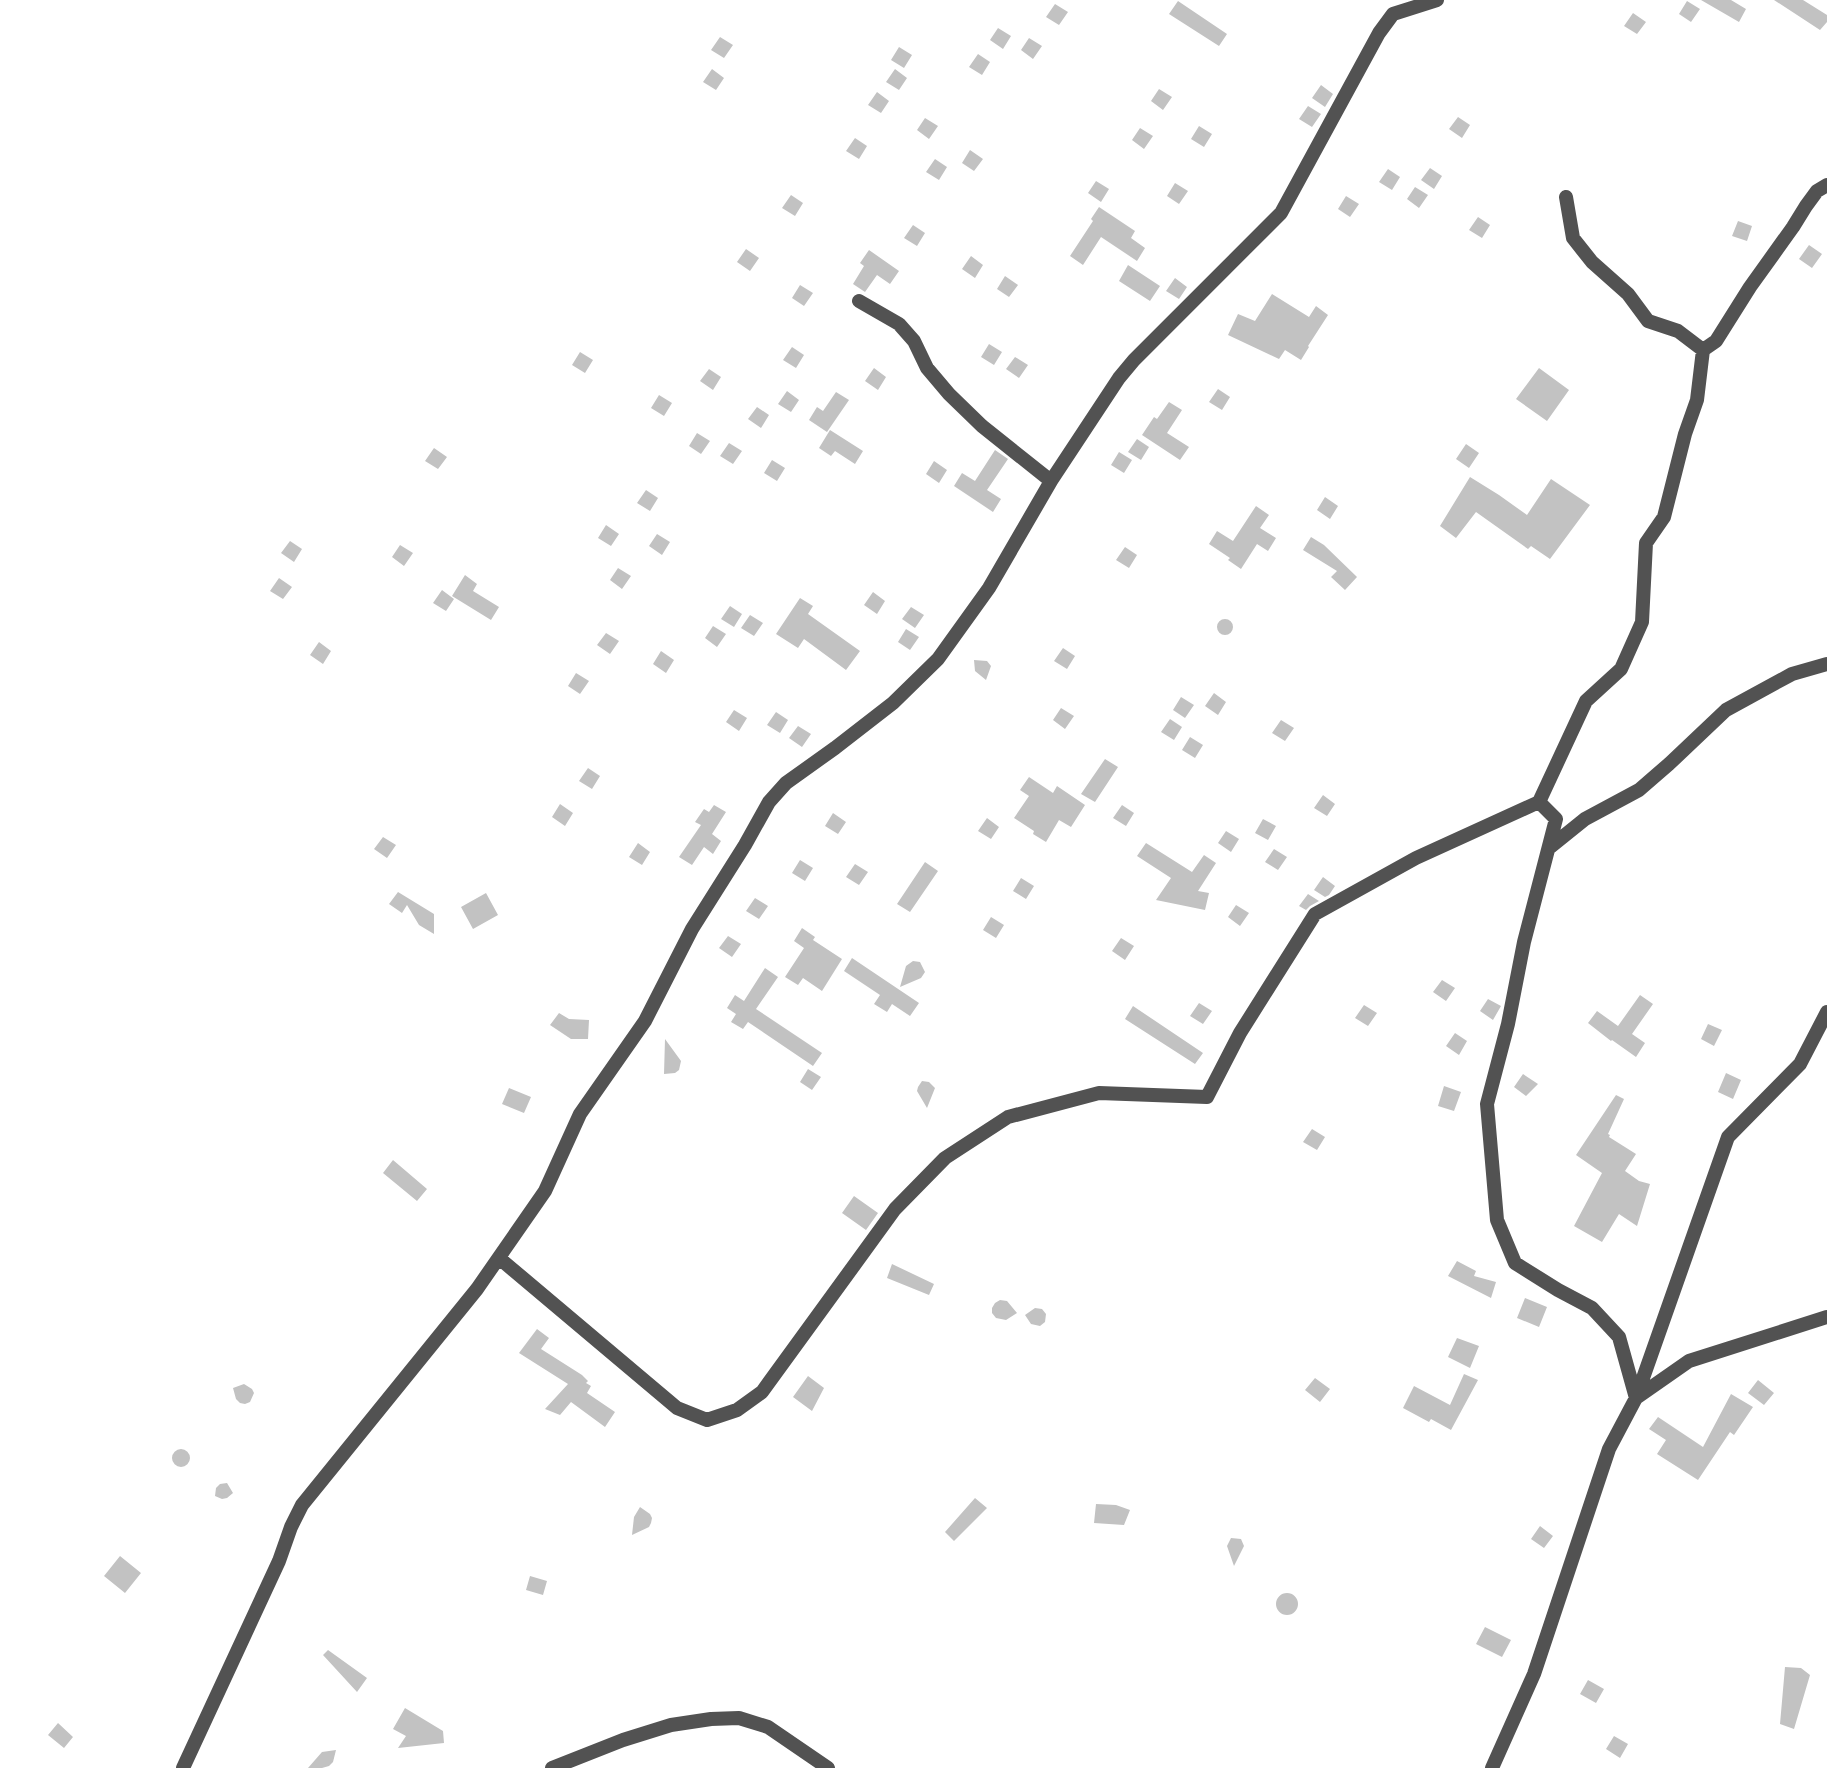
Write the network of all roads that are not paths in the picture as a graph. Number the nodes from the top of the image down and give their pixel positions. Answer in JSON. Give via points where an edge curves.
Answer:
{"nodes":[{"id":1,"x":1437,"y":0,"type":"edge"},
{"id":2,"x":1827,"y":185,"type":"edge"},
{"id":3,"x":1566,"y":197,"type":"dead end"},
{"id":4,"x":859,"y":301,"type":"dead end"},
{"id":5,"x":1703,"y":350,"type":"junction"},
{"id":6,"x":1051,"y":481,"type":"junction"},
{"id":7,"x":1827,"y":664,"type":"edge"},
{"id":8,"x":1539,"y":802,"type":"junction"},
{"id":9,"x":1549,"y":848,"type":"junction"},
{"id":10,"x":1827,"y":1012,"type":"edge"},
{"id":11,"x":499,"y":1258,"type":"junction"},
{"id":12,"x":1827,"y":1317,"type":"edge"},
{"id":13,"x":1636,"y":1398,"type":"junction"},
{"id":14,"x":183,"y":1768,"type":"edge"},
{"id":15,"x":552,"y":1768,"type":"edge"},
{"id":16,"x":828,"y":1768,"type":"edge"},
{"id":17,"x":1492,"y":1768,"type":"edge"}],
"edges":[{"from":1,"to":6,"type":"street","via":[[1393,14],[1281,213],[1119,377]]},
{"from":2,"to":5,"type":"street","via":[[1806,206],[1716,341]]},
{"from":3,"to":5,"type":"street","via":[[1573,237],[1592,262],[1628,294],[1648,321],[1678,331]]},
{"from":4,"to":6,"type":"street","via":[[899,324],[949,394]]},
{"from":5,"to":8,"type":"street","via":[[1697,400],[1664,517],[1646,543],[1642,622],[1620,669],[1586,701]]},
{"from":6,"to":11,"type":"street","via":[[989,588],[938,659],[893,703],[786,783],[769,802],[692,929],[645,1021],[580,1114],[545,1191]]},
{"from":7,"to":9,"type":"street","via":[[1792,674],[1726,710],[1639,790],[1584,819]]},
{"from":8,"to":9,"type":"street","via":[[1556,819]]},
{"from":8,"to":11,"type":"street","via":[[1416,858],[1315,914],[1240,1033],[1207,1097],[1099,1093],[1008,1117],[945,1158],[895,1209],[762,1392],[737,1410],[707,1420],[677,1408]]},
{"from":9,"to":13,"type":"street","via":[[1487,1104],[1497,1220],[1515,1263],[1592,1308],[1619,1338]]},
{"from":10,"to":13,"type":"street","via":[[1800,1064],[1728,1137]]},
{"from":11,"to":14,"type":"street","via":[[302,1504]]},
{"from":12,"to":13,"type":"street","via":[[1689,1361]]},
{"from":13,"to":17,"type":"street","via":[[1609,1449],[1534,1674]]},
{"from":15,"to":16,"type":"street","via":[[671,1725],[739,1718],[768,1727]]}]}
